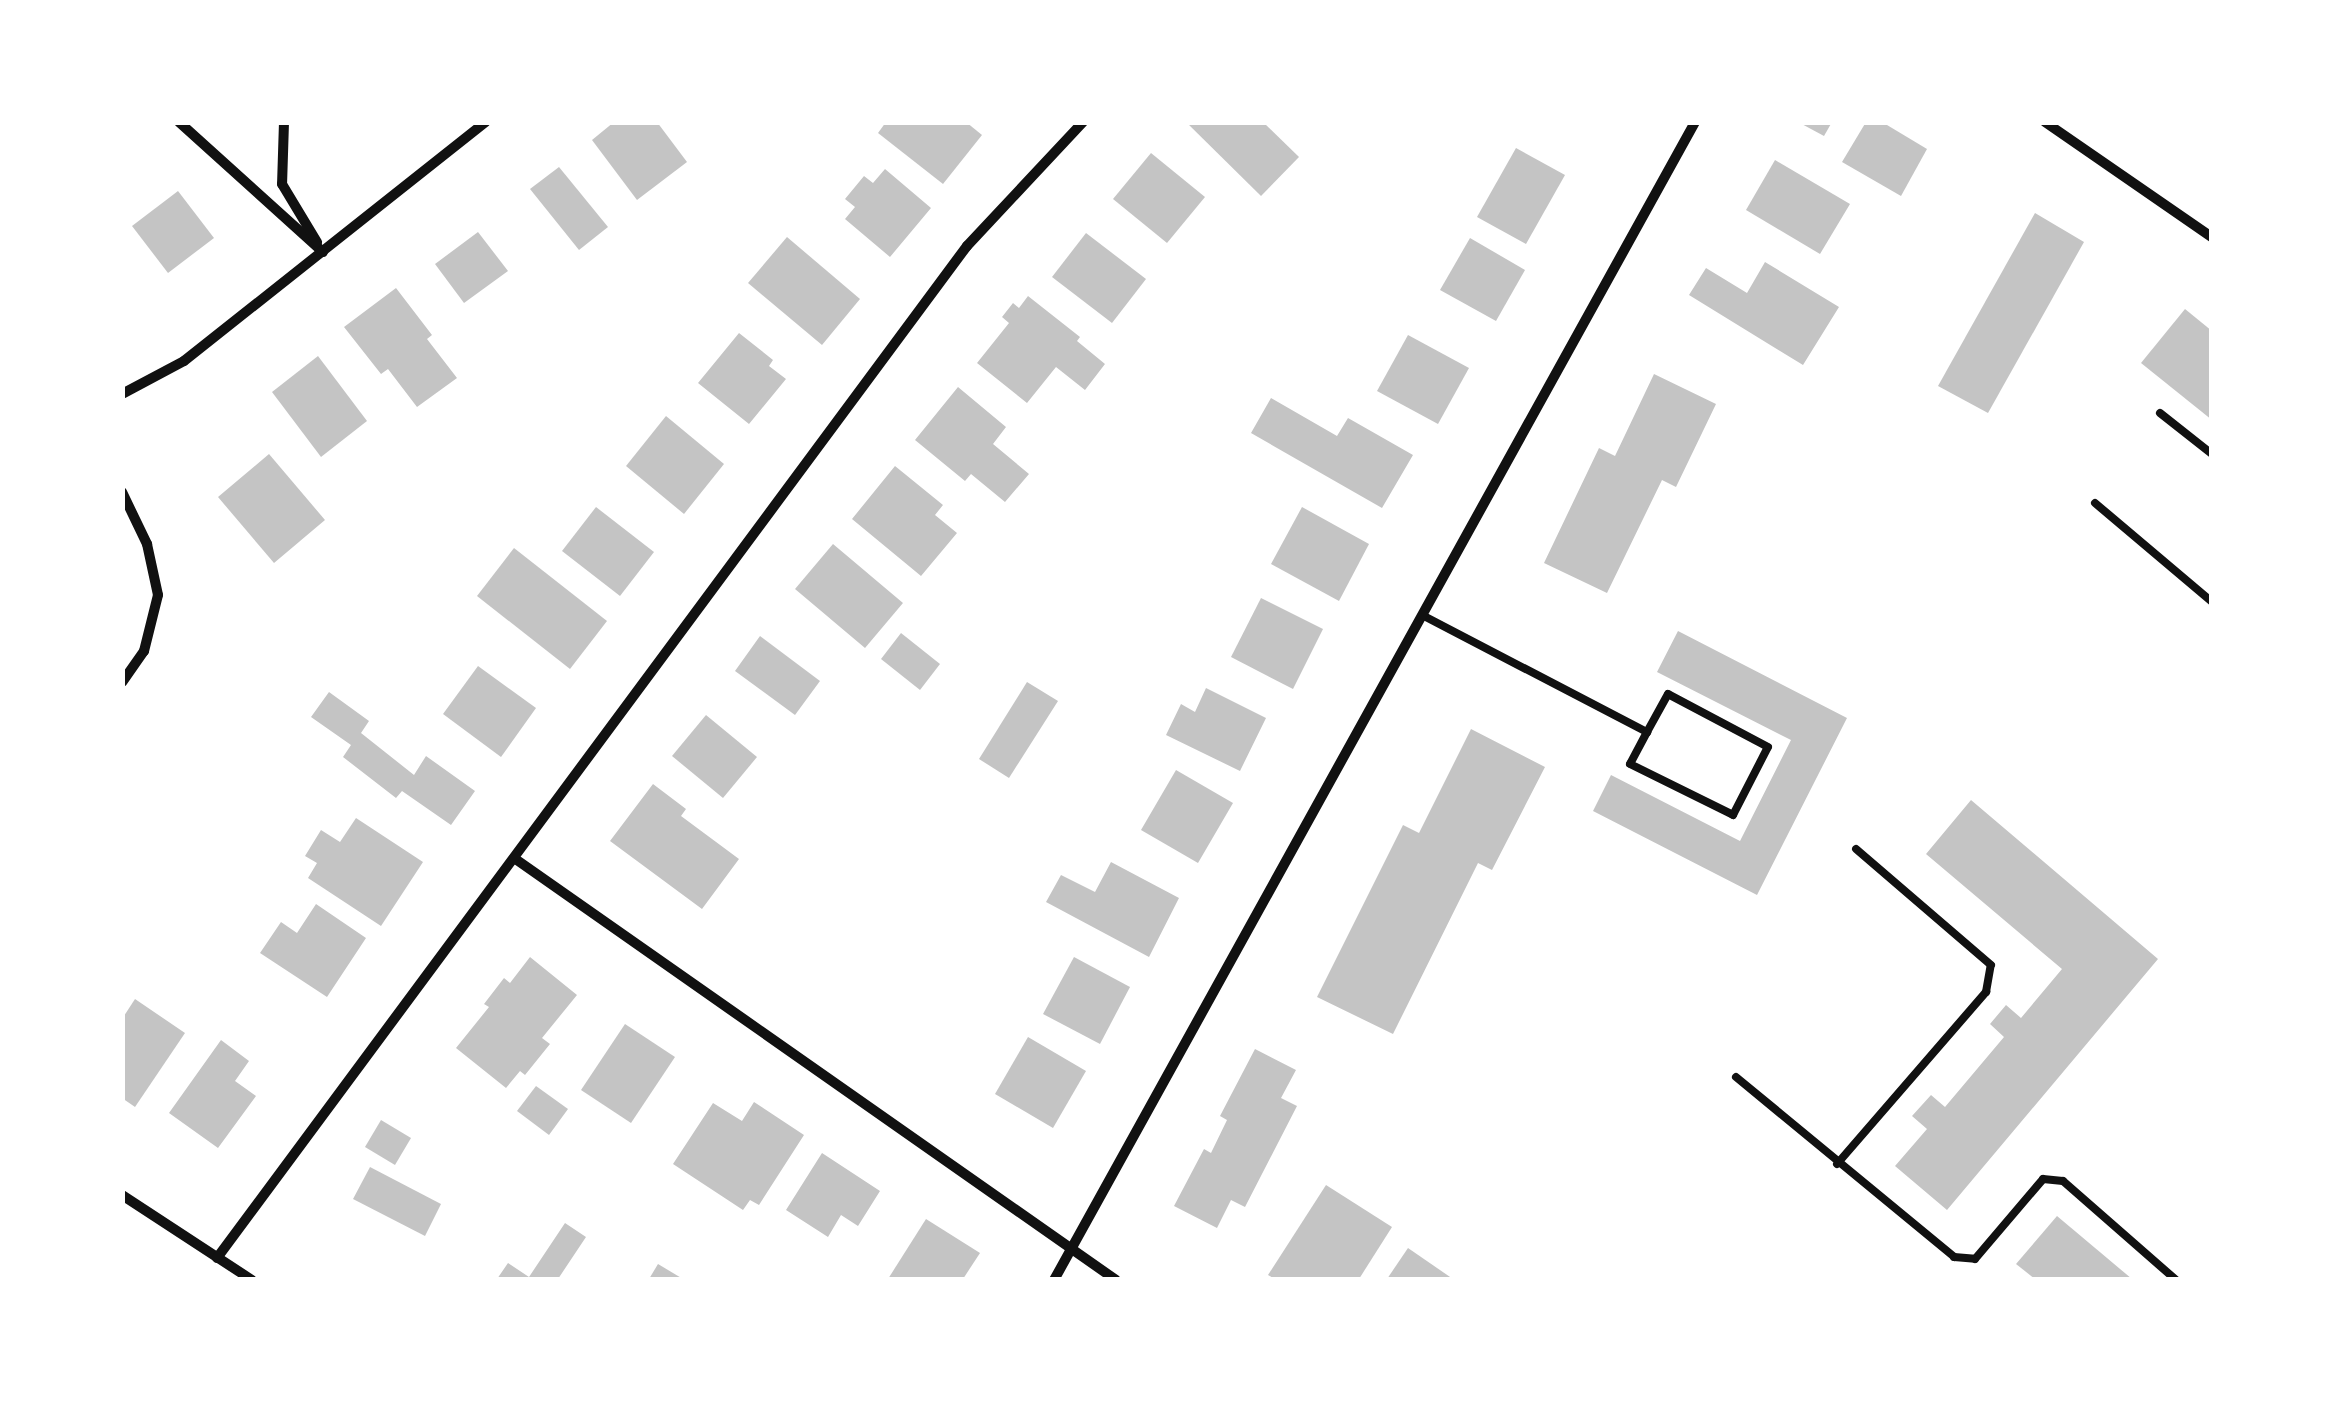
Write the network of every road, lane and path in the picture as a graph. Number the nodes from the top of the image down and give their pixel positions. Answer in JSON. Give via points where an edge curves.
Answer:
{"nodes":[{"id":1,"x":179,"y":122,"type":"edge"},
{"id":2,"x":284,"y":122,"type":"edge"},
{"id":3,"x":486,"y":122,"type":"edge"},
{"id":4,"x":1083,"y":122,"type":"edge"},
{"id":5,"x":1695,"y":122,"type":"edge"},
{"id":6,"x":2045,"y":122,"type":"edge"},
{"id":7,"x":2212,"y":237,"type":"edge"},
{"id":8,"x":322,"y":252,"type":"junction"},
{"id":9,"x":122,"y":394,"type":"edge"},
{"id":10,"x":2160,"y":413,"type":"dead end"},
{"id":11,"x":2212,"y":454,"type":"edge"},
{"id":12,"x":122,"y":492,"type":"edge"},
{"id":13,"x":2095,"y":503,"type":"dead end"},
{"id":14,"x":2212,"y":602,"type":"edge"},
{"id":15,"x":1422,"y":615,"type":"junction"},
{"id":16,"x":122,"y":682,"type":"edge"},
{"id":17,"x":1647,"y":732,"type":"junction"},
{"id":18,"x":1856,"y":849,"type":"dead end"},
{"id":19,"x":514,"y":858,"type":"junction"},
{"id":20,"x":1736,"y":1077,"type":"dead end"},
{"id":21,"x":1837,"y":1164,"type":"junction"},
{"id":22,"x":122,"y":1195,"type":"edge"},
{"id":23,"x":1072,"y":1249,"type":"junction"},
{"id":24,"x":217,"y":1258,"type":"junction"},
{"id":25,"x":252,"y":1280,"type":"edge"},
{"id":26,"x":1054,"y":1280,"type":"edge"},
{"id":27,"x":1116,"y":1280,"type":"edge"},
{"id":28,"x":2176,"y":1280,"type":"edge"}],
"edges":[{"from":1,"to":8,"type":"street"},
{"from":2,"to":8,"type":"street","via":[[282,184]]},
{"from":3,"to":8,"type":"street"},
{"from":4,"to":19,"type":"street","via":[[967,246]]},
{"from":5,"to":15,"type":"street"},
{"from":6,"to":7,"type":"street"},
{"from":8,"to":9,"type":"street","via":[[184,361]]},
{"from":10,"to":11,"type":"lane"},
{"from":12,"to":16,"type":"street","via":[[147,544],[158,595],[144,651]]},
{"from":13,"to":14,"type":"lane"},
{"from":15,"to":17,"type":"lane"},
{"from":15,"to":23,"type":"street"},
{"from":17,"to":17,"type":"lane","via":[[1630,764],[1733,815],[1768,747],[1668,694]]},
{"from":18,"to":21,"type":"lane","via":[[1992,965],[1986,992]]},
{"from":19,"to":23,"type":"street"},
{"from":19,"to":24,"type":"street"},
{"from":20,"to":21,"type":"lane"},
{"from":21,"to":28,"type":"lane","via":[[1954,1258],[1975,1259],[2043,1179],[2063,1181]]},
{"from":22,"to":24,"type":"street"},
{"from":23,"to":26,"type":"street"},
{"from":23,"to":27,"type":"street"},
{"from":24,"to":25,"type":"street"}]}
